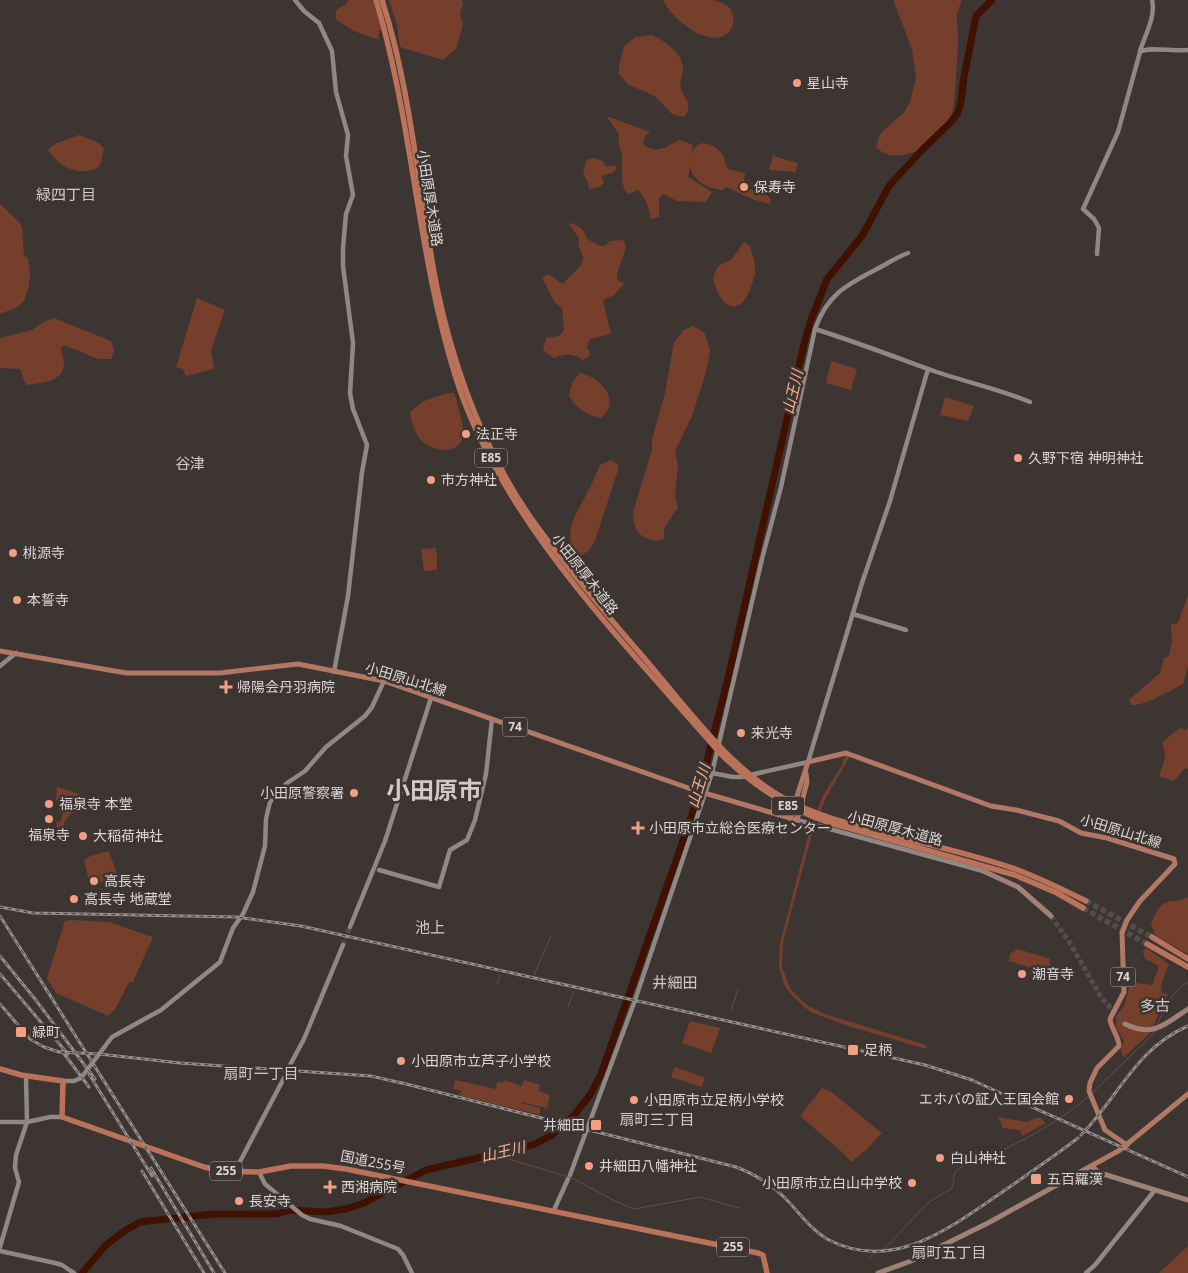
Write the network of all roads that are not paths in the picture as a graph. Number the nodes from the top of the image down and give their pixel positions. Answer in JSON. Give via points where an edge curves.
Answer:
{"nodes":[{"id":1,"x":295,"y":0,"type":"edge"},
{"id":2,"x":376,"y":0,"type":"edge"},
{"id":3,"x":382,"y":0,"type":"edge"},
{"id":4,"x":1152,"y":0,"type":"edge"},
{"id":5,"x":1188,"y":50,"type":"edge"},
{"id":6,"x":1140,"y":52,"type":"junction"},
{"id":7,"x":413,"y":158,"type":"junction"},
{"id":8,"x":908,"y":253,"type":"dead end"},
{"id":9,"x":1096,"y":254,"type":"dead end"},
{"id":10,"x":815,"y":329,"type":"junction"},
{"id":11,"x":928,"y":369,"type":"junction"},
{"id":12,"x":1030,"y":402,"type":"dead end"},
{"id":13,"x":853,"y":614,"type":"junction"},
{"id":14,"x":906,"y":630,"type":"dead end"},
{"id":15,"x":0,"y":651,"type":"edge"},
{"id":16,"x":16,"y":653,"type":"junction"},
{"id":17,"x":0,"y":666,"type":"edge"},
{"id":18,"x":334,"y":672,"type":"junction"},
{"id":19,"x":384,"y":681,"type":"junction"},
{"id":20,"x":431,"y":698,"type":"junction"},
{"id":21,"x":492,"y":719,"type":"junction"},
{"id":22,"x":808,"y":762,"type":"junction"},
{"id":23,"x":712,"y":773,"type":"junction"},
{"id":24,"x":806,"y":773,"type":"junction"},
{"id":25,"x":704,"y":793,"type":"junction"},
{"id":26,"x":790,"y":818,"type":"junction"},
{"id":27,"x":798,"y":820,"type":"junction"},
{"id":28,"x":379,"y":870,"type":"dead end"},
{"id":29,"x":983,"y":871,"type":"joint"},
{"id":30,"x":1034,"y":879,"type":"junction"},
{"id":31,"x":1086,"y":900,"type":"tunnel mouth"},
{"id":32,"x":1083,"y":908,"type":"tunnel mouth"},
{"id":33,"x":1051,"y":916,"type":"tunnel mouth"},
{"id":34,"x":350,"y":927,"type":"tunnel mouth"},
{"id":35,"x":1152,"y":937,"type":"tunnel mouth"},
{"id":36,"x":1147,"y":944,"type":"tunnel mouth"},
{"id":37,"x":342,"y":945,"type":"tunnel mouth"},
{"id":38,"x":1187,"y":964,"type":"edge"},
{"id":39,"x":1188,"y":1009,"type":"edge"},
{"id":40,"x":1125,"y":1024,"type":"tunnel mouth"},
{"id":41,"x":290,"y":1066,"type":"tunnel mouth"},
{"id":42,"x":0,"y":1069,"type":"edge"},
{"id":43,"x":26,"y":1076,"type":"junction"},
{"id":44,"x":284,"y":1078,"type":"tunnel mouth"},
{"id":45,"x":63,"y":1080,"type":"junction"},
{"id":46,"x":1188,"y":1094,"type":"edge"},
{"id":47,"x":62,"y":1117,"type":"junction"},
{"id":48,"x":0,"y":1122,"type":"edge"},
{"id":49,"x":27,"y":1122,"type":"junction"},
{"id":50,"x":1127,"y":1145,"type":"junction"},
{"id":51,"x":1092,"y":1166,"type":"junction"},
{"id":52,"x":235,"y":1171,"type":"junction"},
{"id":53,"x":259,"y":1172,"type":"junction"},
{"id":54,"x":1155,"y":1190,"type":"junction"},
{"id":55,"x":1188,"y":1200,"type":"edge"},
{"id":56,"x":554,"y":1210,"type":"junction"},
{"id":57,"x":0,"y":1249,"type":"edge"},
{"id":58,"x":74,"y":1273,"type":"edge"},
{"id":59,"x":412,"y":1273,"type":"edge"},
{"id":60,"x":767,"y":1273,"type":"edge"},
{"id":61,"x":878,"y":1273,"type":"edge"},
{"id":62,"x":1086,"y":1273,"type":"edge"}],
"edges":[{"from":1,"to":18,"type":"street","via":[[319,23],[332,51],[336,92],[348,134],[346,156],[353,195],[346,214],[343,248],[353,343],[350,393],[367,445],[348,596]]},
{"from":2,"to":7,"type":"highway","name":"小田原厚木道路","number":"E85","via":[[392,56]]},
{"from":3,"to":7,"type":"highway","name":"小田原厚木道路","number":"E85","via":[[397,55]]},
{"from":4,"to":6,"type":"street","via":[[1153,15]]},
{"from":5,"to":6,"type":"street"},
{"from":6,"to":9,"type":"street","via":[[1118,132],[1083,209],[1099,228]]},
{"from":7,"to":30,"type":"highway","name":"小田原厚木道路","number":"E85","via":[[433,292],[456,378],[498,474],[563,570],[720,753],[751,782],[797,811]]},
{"from":8,"to":10,"type":"street","via":[[837,292],[820,314]]},
{"from":10,"to":11,"type":"street"},
{"from":10,"to":23,"type":"street","via":[[781,487]]},
{"from":11,"to":12,"type":"street"},
{"from":11,"to":13,"type":"street"},
{"from":13,"to":14,"type":"street"},
{"from":13,"to":22,"type":"street"},
{"from":15,"to":16,"type":"main road","name":"小田原山北線","number":"74"},
{"from":16,"to":17,"type":"street"},
{"from":16,"to":18,"type":"main road","name":"小田原山北線","number":"74","via":[[126,672],[220,673],[298,664]]},
{"from":18,"to":19,"type":"main road","name":"小田原山北線","number":"74"},
{"from":19,"to":20,"type":"main road","name":"小田原山北線","number":"74"},
{"from":19,"to":45,"type":"street","via":[[365,716],[326,747],[270,802],[265,846],[253,892],[233,928],[220,962],[161,1010],[112,1037],[81,1078]]},
{"from":20,"to":21,"type":"main road","name":"小田原山北線","number":"74"},
{"from":20,"to":34,"type":"street","via":[[388,834]]},
{"from":21,"to":25,"type":"main road","name":"小田原山北線","number":"74"},
{"from":21,"to":28,"type":"street","via":[[486,774],[475,820],[467,840],[450,850],[439,888]]},
{"from":22,"to":23,"type":"street","via":[[741,777]]},
{"from":22,"to":24,"type":"main road"},
{"from":22,"to":50,"type":"main road","name":"小田原山北線","number":"74","via":[[846,753],[992,806],[1059,821],[1081,833],[1174,859],[1175,864],[1131,913],[1124,926],[1124,992],[1110,1019],[1118,1046],[1097,1068],[1090,1083],[1090,1097],[1105,1130]]},
{"from":23,"to":25,"type":"street"},
{"from":24,"to":26,"type":"main road"},
{"from":24,"to":27,"type":"main road"},
{"from":25,"to":26,"type":"main road","name":"小田原山北線","number":"74"},
{"from":25,"to":56,"type":"street","via":[[634,1003]]},
{"from":26,"to":27,"type":"main road","name":"小田原山北線","number":"74"},
{"from":27,"to":29,"type":"street"},
{"from":29,"to":33,"type":"main road","via":[[1018,887]]},
{"from":30,"to":31,"type":"highway","name":"小田原厚木道路","number":"E85"},
{"from":30,"to":32,"type":"highway","name":"小田原厚木道路","number":"E85"},
{"from":35,"to":38,"type":"highway"},
{"from":36,"to":38,"type":"highway"},
{"from":37,"to":41,"type":"street","via":[[304,1040]]},
{"from":39,"to":40,"type":"main road","via":[[1165,1025],[1150,1030]]},
{"from":42,"to":43,"type":"highway"},
{"from":43,"to":45,"type":"highway"},
{"from":43,"to":49,"type":"street"},
{"from":44,"to":52,"type":"street"},
{"from":45,"to":47,"type":"highway"},
{"from":46,"to":50,"type":"main road"},
{"from":47,"to":49,"type":"street","via":[[50,1116]]},
{"from":47,"to":52,"type":"highway","name":"国道255号","number":"255","via":[[204,1167]]},
{"from":48,"to":49,"type":"street"},
{"from":49,"to":57,"type":"street","via":[[16,1155],[19,1182]]},
{"from":50,"to":51,"type":"main road"},
{"from":51,"to":54,"type":"main road","via":[[1100,1173]]},
{"from":51,"to":61,"type":"main road","via":[[957,1239]]},
{"from":52,"to":53,"type":"highway","name":"国道255号","number":"255"},
{"from":53,"to":56,"type":"highway","name":"国道255号","number":"255","via":[[291,1166],[346,1169]]},
{"from":53,"to":59,"type":"street","via":[[265,1184],[306,1218],[341,1226],[398,1249]]},
{"from":54,"to":55,"type":"main road"},
{"from":54,"to":62,"type":"street"},
{"from":56,"to":60,"type":"highway","name":"国道255号","number":"255","via":[[758,1252],[763,1255]]},
{"from":57,"to":58,"type":"street","via":[[62,1265]]}]}
